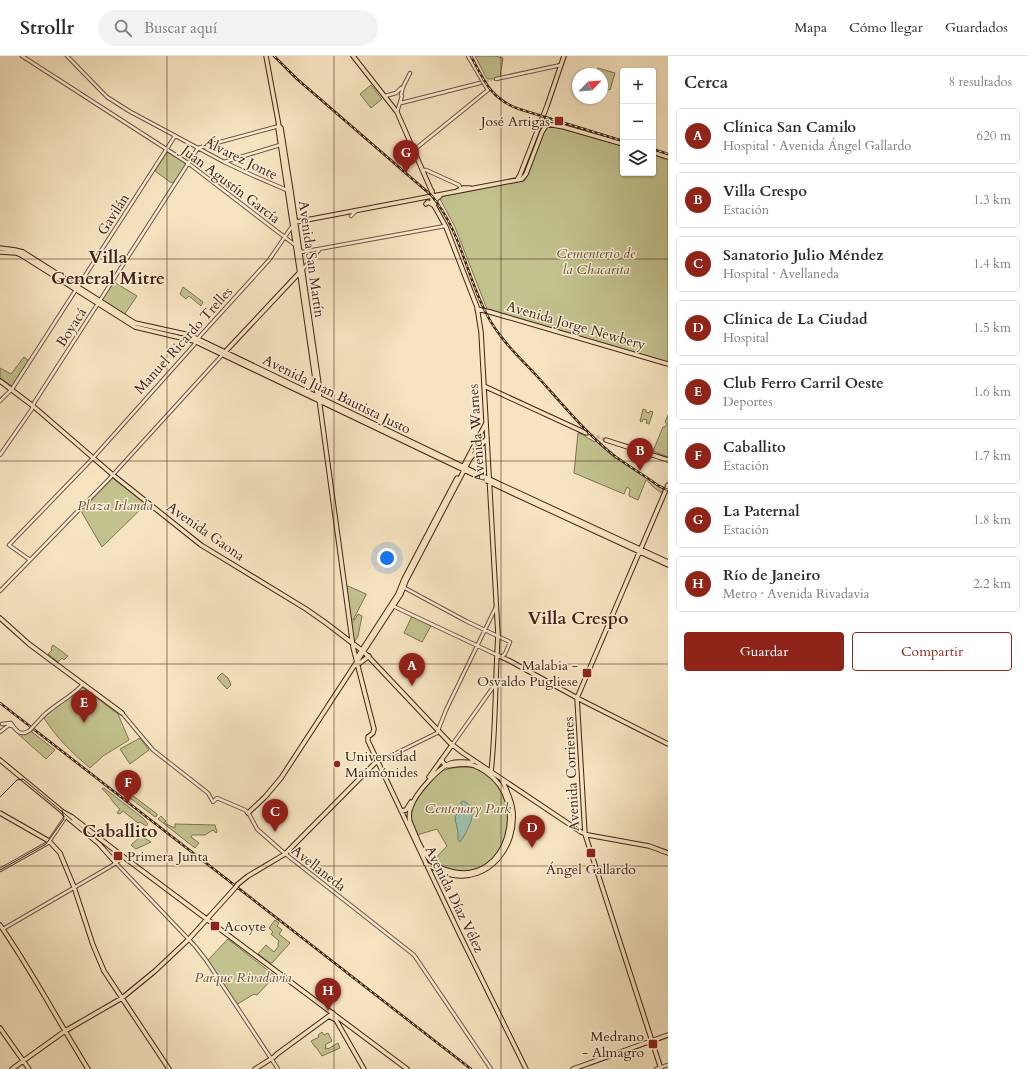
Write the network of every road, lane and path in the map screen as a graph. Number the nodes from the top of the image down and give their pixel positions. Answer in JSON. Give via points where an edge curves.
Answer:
{"nodes":[{"id":1,"x":22,"y":56,"type":"edge"},
{"id":2,"x":68,"y":56,"type":"edge"},
{"id":3,"x":353,"y":56,"type":"edge"},
{"id":4,"x":468,"y":56,"type":"edge"},
{"id":5,"x":564,"y":56,"type":"edge"},
{"id":6,"x":266,"y":58,"type":"edge"},
{"id":7,"x":561,"y":65,"type":"junction"},
{"id":8,"x":410,"y":73,"type":"dead end"},
{"id":9,"x":496,"y":79,"type":"tunnel mouth"},
{"id":10,"x":480,"y":83,"type":"tunnel mouth"},
{"id":11,"x":402,"y":87,"type":"junction"},
{"id":12,"x":396,"y":93,"type":"junction"},
{"id":13,"x":385,"y":96,"type":"junction"},
{"id":14,"x":402,"y":96,"type":"junction"},
{"id":15,"x":416,"y":98,"type":"junction"},
{"id":16,"x":408,"y":100,"type":"junction"},
{"id":17,"x":415,"y":103,"type":"dead end"},
{"id":18,"x":400,"y":105,"type":"junction"},
{"id":19,"x":548,"y":106,"type":"junction"},
{"id":20,"x":395,"y":110,"type":"junction"},
{"id":21,"x":545,"y":117,"type":"junction"},
{"id":22,"x":542,"y":123,"type":"junction"},
{"id":23,"x":549,"y":123,"type":"junction"},
{"id":24,"x":279,"y":126,"type":"junction"},
{"id":25,"x":542,"y":132,"type":"junction"},
{"id":26,"x":175,"y":136,"type":"junction"},
{"id":27,"x":538,"y":136,"type":"junction"},
{"id":28,"x":620,"y":143,"type":"edge"},
{"id":29,"x":280,"y":145,"type":"junction"},
{"id":30,"x":198,"y":148,"type":"junction"},
{"id":31,"x":167,"y":149,"type":"junction"},
{"id":32,"x":414,"y":150,"type":"junction"},
{"id":33,"x":656,"y":153,"type":"edge"},
{"id":34,"x":668,"y":157,"type":"edge"},
{"id":35,"x":527,"y":159,"type":"junction"},
{"id":36,"x":531,"y":161,"type":"junction"},
{"id":37,"x":224,"y":162,"type":"junction"},
{"id":38,"x":189,"y":163,"type":"junction"},
{"id":39,"x":423,"y":170,"type":"junction"},
{"id":40,"x":517,"y":180,"type":"junction"},
{"id":41,"x":462,"y":188,"type":"junction"},
{"id":42,"x":289,"y":191,"type":"junction"},
{"id":43,"x":442,"y":194,"type":"junction"},
{"id":44,"x":433,"y":196,"type":"junction"},
{"id":45,"x":426,"y":204,"type":"dead end"},
{"id":46,"x":434,"y":204,"type":"junction"},
{"id":47,"x":356,"y":212,"type":"junction"},
{"id":48,"x":351,"y":216,"type":"dead end"},
{"id":49,"x":294,"y":224,"type":"junction"},
{"id":50,"x":445,"y":226,"type":"junction"},
{"id":51,"x":285,"y":237,"type":"junction"},
{"id":52,"x":296,"y":246,"type":"junction"},
{"id":53,"x":0,"y":248,"type":"edge"},
{"id":54,"x":320,"y":249,"type":"junction"},
{"id":55,"x":0,"y":252,"type":"edge"},
{"id":56,"x":300,"y":252,"type":"junction"},
{"id":57,"x":301,"y":270,"type":"junction"},
{"id":58,"x":77,"y":288,"type":"junction"},
{"id":59,"x":99,"y":302,"type":"junction"},
{"id":60,"x":477,"y":309,"type":"junction"},
{"id":61,"x":197,"y":340,"type":"junction"},
{"id":62,"x":224,"y":354,"type":"junction"},
{"id":63,"x":668,"y":364,"type":"edge"},
{"id":64,"x":0,"y":381,"type":"edge"},
{"id":65,"x":484,"y":386,"type":"junction"},
{"id":66,"x":12,"y":389,"type":"junction"},
{"id":67,"x":319,"y":399,"type":"junction"},
{"id":68,"x":0,"y":401,"type":"edge"},
{"id":69,"x":33,"y":406,"type":"junction"},
{"id":70,"x":486,"y":422,"type":"junction"},
{"id":71,"x":586,"y":433,"type":"tunnel mouth"},
{"id":72,"x":487,"y":438,"type":"junction"},
{"id":73,"x":606,"y":440,"type":"tunnel mouth"},
{"id":74,"x":483,"y":442,"type":"junction"},
{"id":75,"x":488,"y":444,"type":"junction"},
{"id":76,"x":0,"y":455,"type":"edge"},
{"id":77,"x":93,"y":458,"type":"junction"},
{"id":78,"x":469,"y":458,"type":"junction"},
{"id":79,"x":668,"y":460,"type":"edge"},
{"id":80,"x":464,"y":468,"type":"junction"},
{"id":81,"x":113,"y":474,"type":"junction"},
{"id":82,"x":490,"y":481,"type":"junction"},
{"id":83,"x":668,"y":485,"type":"edge"},
{"id":84,"x":640,"y":551,"type":"junction"},
{"id":85,"x":30,"y":560,"type":"junction"},
{"id":86,"x":668,"y":562,"type":"edge"},
{"id":87,"x":668,"y":565,"type":"edge"},
{"id":88,"x":402,"y":587,"type":"junction"},
{"id":89,"x":0,"y":591,"type":"edge"},
{"id":90,"x":497,"y":604,"type":"junction"},
{"id":91,"x":392,"y":605,"type":"junction"},
{"id":92,"x":0,"y":618,"type":"edge"},
{"id":93,"x":484,"y":630,"type":"junction"},
{"id":94,"x":351,"y":636,"type":"junction"},
{"id":95,"x":498,"y":638,"type":"junction"},
{"id":96,"x":348,"y":640,"type":"junction"},
{"id":97,"x":352,"y":643,"type":"junction"},
{"id":98,"x":477,"y":646,"type":"junction"},
{"id":99,"x":363,"y":651,"type":"junction"},
{"id":100,"x":505,"y":654,"type":"junction"},
{"id":101,"x":496,"y":655,"type":"junction"},
{"id":102,"x":368,"y":656,"type":"junction"},
{"id":103,"x":501,"y":657,"type":"junction"},
{"id":104,"x":510,"y":661,"type":"junction"},
{"id":105,"x":357,"y":662,"type":"junction"},
{"id":106,"x":497,"y":662,"type":"junction"},
{"id":107,"x":496,"y":680,"type":"junction"},
{"id":108,"x":82,"y":685,"type":"junction"},
{"id":109,"x":577,"y":698,"type":"junction"},
{"id":110,"x":122,"y":713,"type":"joint"},
{"id":111,"x":1,"y":723,"type":"edge"},
{"id":112,"x":7,"y":726,"type":"junction"},
{"id":113,"x":13,"y":726,"type":"junction"},
{"id":114,"x":9,"y":730,"type":"dead end"},
{"id":115,"x":438,"y":730,"type":"junction"},
{"id":116,"x":0,"y":732,"type":"edge"},
{"id":117,"x":668,"y":744,"type":"edge"},
{"id":118,"x":452,"y":745,"type":"junction"},
{"id":119,"x":465,"y":754,"type":"junction"},
{"id":120,"x":442,"y":759,"type":"junction"},
{"id":121,"x":0,"y":760,"type":"edge"},
{"id":122,"x":462,"y":761,"type":"junction"},
{"id":123,"x":475,"y":761,"type":"junction"},
{"id":124,"x":378,"y":762,"type":"junction"},
{"id":125,"x":446,"y":766,"type":"junction"},
{"id":126,"x":491,"y":772,"type":"junction"},
{"id":127,"x":501,"y":779,"type":"junction"},
{"id":128,"x":499,"y":784,"type":"junction"},
{"id":129,"x":508,"y":796,"type":"junction"},
{"id":130,"x":509,"y":802,"type":"junction"},
{"id":131,"x":403,"y":811,"type":"junction"},
{"id":132,"x":0,"y":813,"type":"edge"},
{"id":133,"x":248,"y":813,"type":"junction"},
{"id":134,"x":68,"y":816,"type":"junction"},
{"id":135,"x":403,"y":816,"type":"junction"},
{"id":136,"x":410,"y":816,"type":"junction"},
{"id":137,"x":411,"y":829,"type":"junction"},
{"id":138,"x":584,"y":834,"type":"junction"},
{"id":139,"x":49,"y":841,"type":"junction"},
{"id":140,"x":668,"y":853,"type":"edge"},
{"id":141,"x":285,"y":854,"type":"junction"},
{"id":142,"x":121,"y":855,"type":"junction"},
{"id":143,"x":425,"y":856,"type":"junction"},
{"id":144,"x":116,"y":863,"type":"junction"},
{"id":145,"x":426,"y":864,"type":"junction"},
{"id":146,"x":0,"y":870,"type":"edge"},
{"id":147,"x":74,"y":887,"type":"junction"},
{"id":148,"x":207,"y":919,"type":"junction"},
{"id":149,"x":2,"y":928,"type":"edge"},
{"id":150,"x":189,"y":939,"type":"junction"},
{"id":151,"x":122,"y":998,"type":"junction"},
{"id":152,"x":331,"y":1015,"type":"junction"},
{"id":153,"x":346,"y":1023,"type":"junction"},
{"id":154,"x":0,"y":1028,"type":"edge"},
{"id":155,"x":341,"y":1029,"type":"junction"},
{"id":156,"x":64,"y":1031,"type":"junction"},
{"id":157,"x":668,"y":1035,"type":"edge"},
{"id":158,"x":652,"y":1041,"type":"junction"},
{"id":159,"x":272,"y":1057,"type":"junction"},
{"id":160,"x":23,"y":1061,"type":"junction"},
{"id":161,"x":668,"y":1065,"type":"edge"},
{"id":162,"x":661,"y":1068,"type":"edge"},
{"id":163,"x":12,"y":1069,"type":"edge"},
{"id":164,"x":29,"y":1069,"type":"edge"},
{"id":165,"x":88,"y":1069,"type":"edge"},
{"id":166,"x":169,"y":1069,"type":"edge"},
{"id":167,"x":255,"y":1069,"type":"edge"},
{"id":168,"x":278,"y":1069,"type":"edge"},
{"id":169,"x":364,"y":1069,"type":"edge"},
{"id":170,"x":407,"y":1069,"type":"edge"},
{"id":171,"x":491,"y":1069,"type":"edge"},
{"id":172,"x":526,"y":1069,"type":"edge"},
{"id":173,"x":573,"y":1069,"type":"edge"},
{"id":174,"x":656,"y":1069,"type":"edge"}],
"edges":[{"from":1,"to":31,"type":"street","name":"Juan Agustín García"},
{"from":2,"to":26,"type":"street","name":"Álvarez Jonte","via":[[108,97]]},
{"from":3,"to":13,"type":"main road"},
{"from":4,"to":32,"type":"street","via":[[488,90]]},
{"from":5,"to":7,"type":"main road"},
{"from":6,"to":24,"type":"main road","name":"Avenida San Martín"},
{"from":7,"to":9,"type":"street"},
{"from":7,"to":19,"type":"main road"},
{"from":8,"to":11,"type":"street"},
{"from":10,"to":15,"type":"street"},
{"from":11,"to":12,"type":"street"},
{"from":11,"to":14,"type":"street"},
{"from":12,"to":13,"type":"street"},
{"from":12,"to":14,"type":"street"},
{"from":13,"to":20,"type":"main road"},
{"from":14,"to":16,"type":"street"},
{"from":14,"to":18,"type":"street"},
{"from":15,"to":16,"type":"street"},
{"from":15,"to":17,"type":"street"},
{"from":16,"to":18,"type":"street"},
{"from":18,"to":20,"type":"main road"},
{"from":19,"to":21,"type":"main road"},
{"from":19,"to":22,"type":"main road"},
{"from":20,"to":32,"type":"main road"},
{"from":21,"to":22,"type":"main road"},
{"from":21,"to":23,"type":"main road"},
{"from":22,"to":23,"type":"main road"},
{"from":22,"to":25,"type":"main road"},
{"from":22,"to":27,"type":"main road"},
{"from":23,"to":25,"type":"main road"},
{"from":23,"to":28,"type":"main road"},
{"from":24,"to":29,"type":"main road","name":"Avenida San Martín"},
{"from":24,"to":30,"type":"street"},
{"from":24,"to":42,"type":"main road","name":"Avenida San Martín"},
{"from":25,"to":27,"type":"main road"},
{"from":26,"to":30,"type":"street","name":"Álvarez Jonte"},
{"from":26,"to":31,"type":"street","name":"Gavilán"},
{"from":27,"to":35,"type":"main road"},
{"from":27,"to":36,"type":"main road"},
{"from":29,"to":37,"type":"street"},
{"from":29,"to":42,"type":"main road","name":"Avenida San Martín"},
{"from":30,"to":37,"type":"street","name":"Álvarez Jonte"},
{"from":30,"to":38,"type":"street","name":"Boyacá"},
{"from":31,"to":38,"type":"street","name":"Juan Agustín García"},
{"from":31,"to":58,"type":"street","name":"Gavilán"},
{"from":32,"to":39,"type":"main road"},
{"from":33,"to":34,"type":"main road"},
{"from":35,"to":36,"type":"main road"},
{"from":35,"to":40,"type":"main road"},
{"from":36,"to":40,"type":"main road","via":[[526,174]]},
{"from":37,"to":42,"type":"street","name":"Álvarez Jonte"},
{"from":38,"to":51,"type":"street","name":"Juan Agustín García"},
{"from":38,"to":59,"type":"street","name":"Boyacá"},
{"from":39,"to":41,"type":"street"},
{"from":39,"to":44,"type":"main road"},
{"from":40,"to":41,"type":"main road"},
{"from":41,"to":43,"type":"main road"},
{"from":42,"to":49,"type":"main road","name":"Avenida San Martín"},
{"from":43,"to":44,"type":"main road"},
{"from":43,"to":46,"type":"main road"},
{"from":44,"to":46,"type":"main road","name":"Avenida Warnes"},
{"from":44,"to":47,"type":"main road"},
{"from":45,"to":46,"type":"main road"},
{"from":46,"to":50,"type":"main road","name":"Avenida Warnes"},
{"from":47,"to":48,"type":"street"},
{"from":47,"to":49,"type":"main road"},
{"from":49,"to":51,"type":"street","name":"Manuel Ricardo Trelles"},
{"from":49,"to":52,"type":"main road","name":"Avenida San Martín"},
{"from":49,"to":56,"type":"main road","name":"Avenida San Martín"},
{"from":50,"to":54,"type":"street"},
{"from":50,"to":60,"type":"main road","name":"Avenida Warnes"},
{"from":51,"to":52,"type":"street","name":"Juan Agustín García"},
{"from":51,"to":61,"type":"street","name":"Manuel Ricardo Trelles","via":[[255,277]]},
{"from":52,"to":56,"type":"street","name":"Juan Agustín García"},
{"from":52,"to":57,"type":"main road","name":"Avenida San Martín"},
{"from":53,"to":58,"type":"main road","name":"Avenida Juan Bautista Justo","via":[[20,251]]},
{"from":54,"to":56,"type":"street"},
{"from":54,"to":57,"type":"street"},
{"from":55,"to":58,"type":"main road","name":"Avenida Juan Bautista Justo","via":[[21,255]]},
{"from":56,"to":57,"type":"main road","name":"Avenida San Martín"},
{"from":57,"to":62,"type":"main road"},
{"from":57,"to":67,"type":"main road","name":"Avenida San Martín"},
{"from":58,"to":59,"type":"main road","name":"Avenida Juan Bautista Justo"},
{"from":58,"to":66,"type":"street","name":"Gavilán"},
{"from":59,"to":61,"type":"main road","name":"Avenida Juan Bautista Justo","via":[[137,324],[185,334]]},
{"from":59,"to":69,"type":"street","name":"Boyacá"},
{"from":60,"to":63,"type":"main road","name":"Avenida Jorge Newbery"},
{"from":60,"to":65,"type":"main road","name":"Avenida Warnes"},
{"from":61,"to":62,"type":"main road","name":"Avenida Juan Bautista Justo"},
{"from":61,"to":77,"type":"street","name":"Manuel Ricardo Trelles"},
{"from":62,"to":67,"type":"main road","name":"Avenida Juan Bautista Justo"},
{"from":62,"to":81,"type":"street"},
{"from":64,"to":66,"type":"main road","name":"Avenida Gaona"},
{"from":65,"to":70,"type":"main road","name":"Avenida Warnes"},
{"from":65,"to":71,"type":"main road"},
{"from":66,"to":68,"type":"street","name":"Gavilán"},
{"from":66,"to":69,"type":"main road","name":"Avenida Gaona"},
{"from":67,"to":80,"type":"main road","name":"Avenida Juan Bautista Justo"},
{"from":67,"to":94,"type":"main road","name":"Avenida San Martín"},
{"from":69,"to":76,"type":"street","name":"Boyacá"},
{"from":69,"to":77,"type":"main road","name":"Avenida Gaona"},
{"from":70,"to":72,"type":"main road","name":"Avenida Warnes"},
{"from":70,"to":78,"type":"main road"},
{"from":72,"to":74,"type":"main road"},
{"from":72,"to":75,"type":"main road","name":"Avenida Warnes"},
{"from":73,"to":79,"type":"main road"},
{"from":74,"to":75,"type":"main road"},
{"from":74,"to":78,"type":"main road"},
{"from":75,"to":82,"type":"main road","name":"Avenida Warnes"},
{"from":77,"to":81,"type":"main road","name":"Avenida Gaona"},
{"from":77,"to":85,"type":"street","name":"Manuel Ricardo Trelles","via":[[9,545]]},
{"from":78,"to":80,"type":"main road"},
{"from":80,"to":82,"type":"main road","name":"Avenida Juan Bautista Justo"},
{"from":80,"to":88,"type":"main road"},
{"from":81,"to":85,"type":"street"},
{"from":81,"to":96,"type":"main road","name":"Avenida Gaona","via":[[203,546],[306,609]]},
{"from":82,"to":84,"type":"main road","name":"Avenida Juan Bautista Justo"},
{"from":82,"to":90,"type":"main road","name":"Avenida Warnes"},
{"from":83,"to":84,"type":"main road","name":"Avenida Corrientes"},
{"from":84,"to":86,"type":"main road","name":"Avenida Juan Bautista Justo"},
{"from":84,"to":87,"type":"main road","name":"Avenida Juan Bautista Justo"},
{"from":84,"to":109,"type":"main road","name":"Avenida Corrientes"},
{"from":85,"to":89,"type":"street"},
{"from":88,"to":91,"type":"main road"},
{"from":88,"to":93,"type":"street"},
{"from":90,"to":93,"type":"street"},
{"from":90,"to":95,"type":"main road","name":"Avenida Warnes"},
{"from":91,"to":98,"type":"street"},
{"from":91,"to":99,"type":"main road"},
{"from":92,"to":108,"type":"main road"},
{"from":93,"to":95,"type":"street"},
{"from":93,"to":98,"type":"street"},
{"from":94,"to":96,"type":"main road"},
{"from":94,"to":97,"type":"main road","name":"Avenida San Martín"},
{"from":95,"to":100,"type":"street","via":[[510,642]]},
{"from":95,"to":101,"type":"main road","name":"Avenida Warnes"},
{"from":96,"to":97,"type":"main road","name":"Avenida Gaona"},
{"from":97,"to":99,"type":"main road","name":"Avenida Gaona"},
{"from":97,"to":105,"type":"main road"},
{"from":98,"to":101,"type":"street"},
{"from":98,"to":115,"type":"street"},
{"from":99,"to":102,"type":"main road","name":"Avenida Gaona"},
{"from":99,"to":105,"type":"main road"},
{"from":100,"to":103,"type":"street"},
{"from":100,"to":104,"type":"street"},
{"from":101,"to":103,"type":"main road"},
{"from":101,"to":106,"type":"main road","name":"Avenida Warnes"},
{"from":102,"to":105,"type":"main road","via":[[360,663]]},
{"from":102,"to":115,"type":"main road","name":"Avenida Gaona"},
{"from":103,"to":104,"type":"main road"},
{"from":103,"to":106,"type":"main road"},
{"from":104,"to":109,"type":"main road"},
{"from":105,"to":124,"type":"main road","name":"Avenida Díaz Vélez","via":[[373,733],[368,737],[368,741]]},
{"from":105,"to":133,"type":"main road","via":[[282,778]]},
{"from":106,"to":107,"type":"main road","name":"Avenida Warnes"},
{"from":107,"to":118,"type":"street"},
{"from":107,"to":126,"type":"main road","name":"Avenida Warnes"},
{"from":108,"to":110,"type":"main road"},
{"from":108,"to":113,"type":"street","bridge":true,"via":[[26,733],[16,731]]},
{"from":109,"to":117,"type":"main road"},
{"from":109,"to":138,"type":"main road","name":"Avenida Corrientes"},
{"from":110,"to":133,"type":"street","via":[[153,750],[208,793],[213,802],[217,798]]},
{"from":111,"to":112,"type":"street"},
{"from":111,"to":113,"type":"street","via":[[10,723]]},
{"from":112,"to":113,"type":"street"},
{"from":112,"to":114,"type":"street"},
{"from":112,"to":116,"type":"street"},
{"from":115,"to":118,"type":"main road","name":"Avenida Gaona"},
{"from":115,"to":124,"type":"street","via":[[436,734]]},
{"from":118,"to":119,"type":"main road","name":"Avenida Gaona"},
{"from":118,"to":120,"type":"main road"},
{"from":119,"to":122,"type":"main road"},
{"from":119,"to":123,"type":"main road","name":"Avenida Gaona"},
{"from":120,"to":125,"type":"main road"},
{"from":120,"to":131,"type":"main road"},
{"from":121,"to":134,"type":"main road"},
{"from":122,"to":123,"type":"main road"},
{"from":122,"to":125,"type":"main road"},
{"from":123,"to":126,"type":"main road","name":"Avenida Gaona"},
{"from":124,"to":131,"type":"main road","name":"Avenida Díaz Vélez"},
{"from":124,"to":141,"type":"main road"},
{"from":125,"to":128,"type":"main road","via":[[474,766],[492,776]]},
{"from":125,"to":136,"type":"main road","via":[[431,778],[412,804]]},
{"from":126,"to":127,"type":"main road","name":"Avenida Gaona"},
{"from":127,"to":128,"type":"main road"},
{"from":127,"to":129,"type":"main road"},
{"from":127,"to":138,"type":"main road","name":"Avenida Gaona"},
{"from":128,"to":129,"type":"main road"},
{"from":129,"to":130,"type":"main road"},
{"from":130,"to":143,"type":"main road","via":[[508,834],[500,852],[489,863],[476,870],[459,873],[440,868]]},
{"from":130,"to":145,"type":"main road","via":[[513,820],[509,841],[502,854],[488,868],[474,875],[456,876]]},
{"from":131,"to":135,"type":"main road","name":"Avenida Díaz Vélez"},
{"from":131,"to":136,"type":"main road","via":[[409,811]]},
{"from":132,"to":139,"type":"main road"},
{"from":133,"to":141,"type":"street","name":"Avellaneda","via":[[257,829]]},
{"from":134,"to":139,"type":"street"},
{"from":134,"to":142,"type":"main road"},
{"from":134,"to":144,"type":"main road"},
{"from":135,"to":136,"type":"main road"},
{"from":135,"to":137,"type":"main road","name":"Avenida Díaz Vélez"},
{"from":136,"to":137,"type":"main road","name":"Avenida Díaz Vélez"},
{"from":137,"to":143,"type":"main road","name":"Avenida Díaz Vélez"},
{"from":138,"to":140,"type":"main road","via":[[649,846]]},
{"from":138,"to":158,"type":"main road","name":"Avenida Corrientes"},
{"from":139,"to":146,"type":"street"},
{"from":139,"to":147,"type":"main road","via":[[60,854]]},
{"from":141,"to":148,"type":"main road","bridge":true,"via":[[238,884]]},
{"from":141,"to":171,"type":"street","name":"Avellaneda","via":[[412,954]]},
{"from":142,"to":144,"type":"street","via":[[121,859]]},
{"from":142,"to":148,"type":"main road"},
{"from":143,"to":145,"type":"main road","name":"Avenida Díaz Vélez"},
{"from":144,"to":147,"type":"street"},
{"from":144,"to":150,"type":"street"},
{"from":145,"to":172,"type":"main road","name":"Avenida Díaz Vélez"},
{"from":147,"to":149,"type":"street"},
{"from":147,"to":151,"type":"main road","via":[[98,960]]},
{"from":148,"to":150,"type":"main road"},
{"from":148,"to":152,"type":"main road"},
{"from":149,"to":156,"type":"main road"},
{"from":150,"to":151,"type":"main road"},
{"from":150,"to":159,"type":"street"},
{"from":151,"to":156,"type":"main road"},
{"from":151,"to":166,"type":"main road"},
{"from":152,"to":153,"type":"main road"},
{"from":152,"to":155,"type":"main road"},
{"from":152,"to":159,"type":"main road"},
{"from":153,"to":155,"type":"main road"},
{"from":153,"to":170,"type":"main road"},
{"from":154,"to":160,"type":"main road"},
{"from":155,"to":169,"type":"main road"},
{"from":156,"to":160,"type":"main road"},
{"from":156,"to":165,"type":"main road"},
{"from":157,"to":158,"type":"main road"},
{"from":158,"to":162,"type":"main road","name":"Avenida Corrientes"},
{"from":158,"to":173,"type":"main road"},
{"from":159,"to":167,"type":"main road"},
{"from":159,"to":168,"type":"street"},
{"from":160,"to":163,"type":"main road"},
{"from":160,"to":164,"type":"main road"},
{"from":161,"to":162,"type":"street"},
{"from":162,"to":174,"type":"street"}]}
